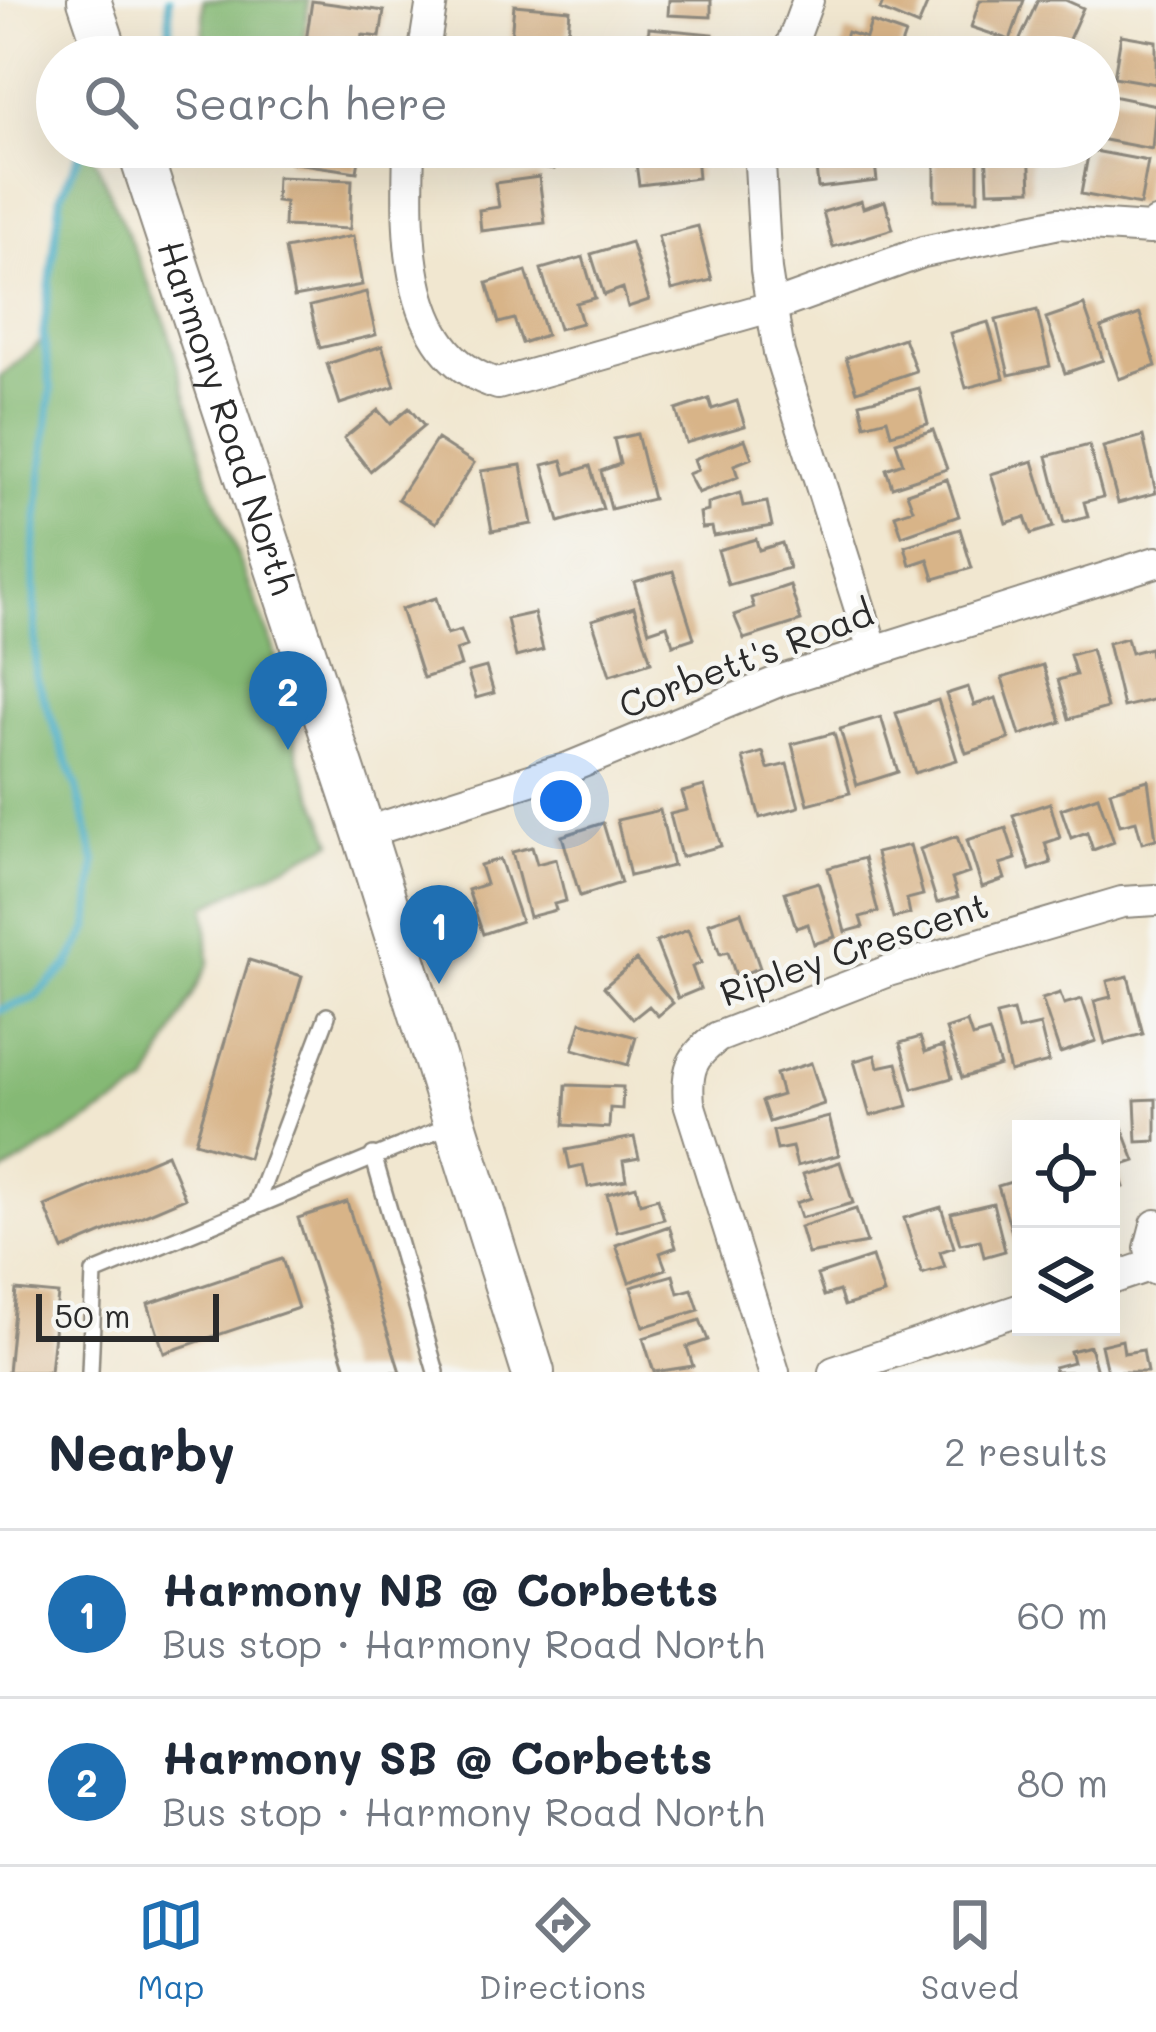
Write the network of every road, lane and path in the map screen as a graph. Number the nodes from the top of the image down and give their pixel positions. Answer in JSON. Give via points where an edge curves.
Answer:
{"nodes":[{"id":1,"x":89,"y":0,"type":"edge"},
{"id":2,"x":432,"y":0,"type":"edge"},
{"id":3,"x":808,"y":0,"type":"edge"},
{"id":4,"x":101,"y":36,"type":"edge"},
{"id":5,"x":426,"y":36,"type":"edge"},
{"id":6,"x":795,"y":36,"type":"edge"},
{"id":7,"x":145,"y":168,"type":"edge"},
{"id":8,"x":409,"y":168,"type":"edge"},
{"id":9,"x":761,"y":168,"type":"edge"},
{"id":10,"x":1156,"y":224,"type":"edge"},
{"id":11,"x":774,"y":306,"type":"junction"},
{"id":12,"x":1156,"y":562,"type":"edge"},
{"id":13,"x":873,"y":650,"type":"junction"},
{"id":14,"x":364,"y":833,"type":"junction"},
{"id":15,"x":1156,"y":900,"type":"edge"},
{"id":16,"x":327,"y":1016,"type":"dead end"},
{"id":17,"x":457,"y":1123,"type":"junction"},
{"id":18,"x":373,"y":1155,"type":"junction"},
{"id":19,"x":256,"y":1204,"type":"junction"},
{"id":20,"x":1156,"y":1225,"type":"edge"},
{"id":21,"x":1154,"y":1267,"type":"edge"},
{"id":22,"x":1120,"y":1276,"type":"edge"},
{"id":23,"x":1012,"y":1312,"type":"edge"},
{"id":24,"x":90,"y":1372,"type":"edge"},
{"id":25,"x":436,"y":1372,"type":"edge"},
{"id":26,"x":533,"y":1372,"type":"edge"},
{"id":27,"x":774,"y":1372,"type":"edge"},
{"id":28,"x":834,"y":1372,"type":"edge"}],
"edges":[{"from":1,"to":4,"type":"main road"},
{"from":2,"to":5,"type":"street"},
{"from":3,"to":6,"type":"street"},
{"from":7,"to":14,"type":"main road","name":"Harmony Road North"},
{"from":8,"to":11,"type":"street","via":[[407,235],[427,319],[444,353],[469,376],[498,384]]},
{"from":9,"to":11,"type":"street"},
{"from":10,"to":11,"type":"street","via":[[1059,223],[991,237],[922,252]]},
{"from":11,"to":13,"type":"street","via":[[779,353]]},
{"from":12,"to":13,"type":"street","name":"Corbett's Road"},
{"from":13,"to":14,"type":"street","name":"Corbett's Road","via":[[568,769]]},
{"from":14,"to":17,"type":"main road","name":"Harmony Road North"},
{"from":15,"to":27,"type":"street","name":"Ripley Crescent","via":[[1122,902],[888,970],[695,1053],[686,1076],[689,1103]]},
{"from":16,"to":19,"type":"lane"},
{"from":17,"to":18,"type":"lane"},
{"from":17,"to":26,"type":"main road","name":"Harmony Road North"},
{"from":18,"to":19,"type":"lane"},
{"from":18,"to":25,"type":"lane"},
{"from":19,"to":24,"type":"lane","via":[[94,1273]]},
{"from":20,"to":21,"type":"street"},
{"from":21,"to":22,"type":"street"},
{"from":23,"to":28,"type":"street"}]}
